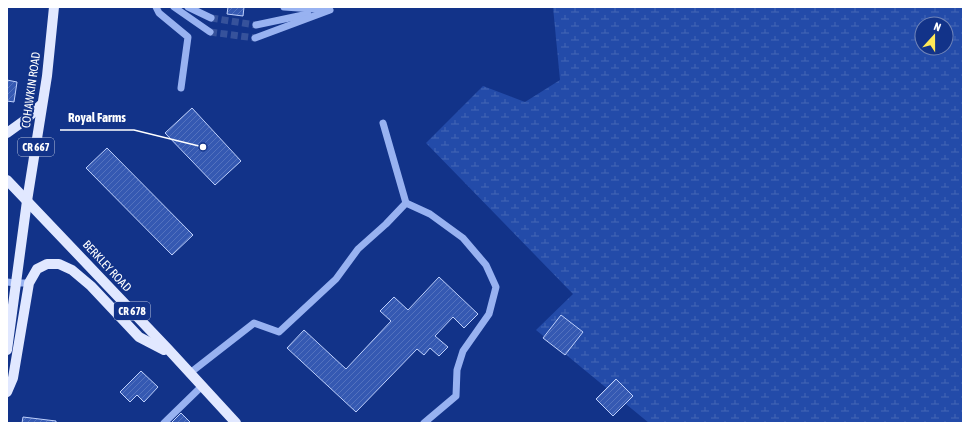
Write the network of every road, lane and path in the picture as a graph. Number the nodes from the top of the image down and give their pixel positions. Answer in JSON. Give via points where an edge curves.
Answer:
{"nodes":[{"id":1,"x":54,"y":7,"type":"edge"},
{"id":2,"x":156,"y":7,"type":"edge"},
{"id":3,"x":174,"y":7,"type":"edge"},
{"id":4,"x":188,"y":7,"type":"edge"},
{"id":5,"x":284,"y":7,"type":"edge"},
{"id":6,"x":321,"y":7,"type":"edge"},
{"id":7,"x":328,"y":8,"type":"edge"},
{"id":8,"x":211,"y":18,"type":"tunnel mouth"},
{"id":9,"x":256,"y":25,"type":"tunnel mouth"},
{"id":10,"x":210,"y":32,"type":"tunnel mouth"},
{"id":11,"x":255,"y":38,"type":"tunnel mouth"},
{"id":12,"x":181,"y":88,"type":"dead end"},
{"id":13,"x":42,"y":104,"type":"junction"},
{"id":14,"x":383,"y":123,"type":"dead end"},
{"id":15,"x":7,"y":133,"type":"edge"},
{"id":16,"x":7,"y":180,"type":"edge"},
{"id":17,"x":27,"y":201,"type":"junction"},
{"id":18,"x":406,"y":203,"type":"junction"},
{"id":19,"x":11,"y":282,"type":"edge"},
{"id":20,"x":29,"y":283,"type":"junction"},
{"id":21,"x":8,"y":330,"type":"edge"},
{"id":22,"x":21,"y":332,"type":"junction"},
{"id":23,"x":7,"y":350,"type":"edge"},
{"id":24,"x":172,"y":354,"type":"junction"},
{"id":25,"x":190,"y":373,"type":"junction"},
{"id":26,"x":10,"y":377,"type":"edge"},
{"id":27,"x":202,"y":386,"type":"junction"},
{"id":28,"x":7,"y":392,"type":"edge"},
{"id":29,"x":164,"y":423,"type":"edge"},
{"id":30,"x":236,"y":423,"type":"edge"},
{"id":31,"x":424,"y":423,"type":"edge"}],
"edges":[{"from":1,"to":13,"type":"main road","name":"COHAWKIN ROAD","number":"CR 667"},
{"from":2,"to":12,"type":"lane","via":[[158,13],[188,37]]},
{"from":3,"to":10,"type":"lane"},
{"from":4,"to":8,"type":"lane"},
{"from":5,"to":7,"type":"lane"},
{"from":6,"to":7,"type":"lane"},
{"from":7,"to":9,"type":"lane"},
{"from":7,"to":11,"type":"lane"},
{"from":13,"to":15,"type":"main road"},
{"from":13,"to":17,"type":"main road","name":"COHAWKIN ROAD","number":"CR 667"},
{"from":14,"to":18,"type":"lane"},
{"from":16,"to":17,"type":"main road","name":"BERKLEY ROAD","number":"CR 678"},
{"from":17,"to":19,"type":"main road","number":"CR 667"},
{"from":17,"to":24,"type":"main road","name":"BERKLEY ROAD","number":"CR 678"},
{"from":18,"to":25,"type":"lane","via":[[358,248],[336,279],[279,332],[254,322]]},
{"from":18,"to":31,"type":"lane","via":[[430,214],[464,238],[486,265],[496,287],[489,314],[463,351],[457,370],[456,396]]},
{"from":19,"to":20,"type":"lane"},
{"from":19,"to":21,"type":"main road","number":"CR 667"},
{"from":20,"to":22,"type":"main road"},
{"from":20,"to":24,"type":"main road","via":[[37,269],[47,264],[58,264],[72,270],[139,337]]},
{"from":21,"to":22,"type":"lane"},
{"from":21,"to":23,"type":"main road","number":"CR 667"},
{"from":22,"to":26,"type":"main road"},
{"from":24,"to":25,"type":"main road","name":"BERKLEY ROAD","number":"CR 678"},
{"from":25,"to":27,"type":"main road","name":"BERKLEY ROAD","number":"CR 678"},
{"from":26,"to":28,"type":"main road"},
{"from":27,"to":29,"type":"lane"},
{"from":27,"to":30,"type":"main road","name":"BERKLEY ROAD","number":"CR 678"}]}
